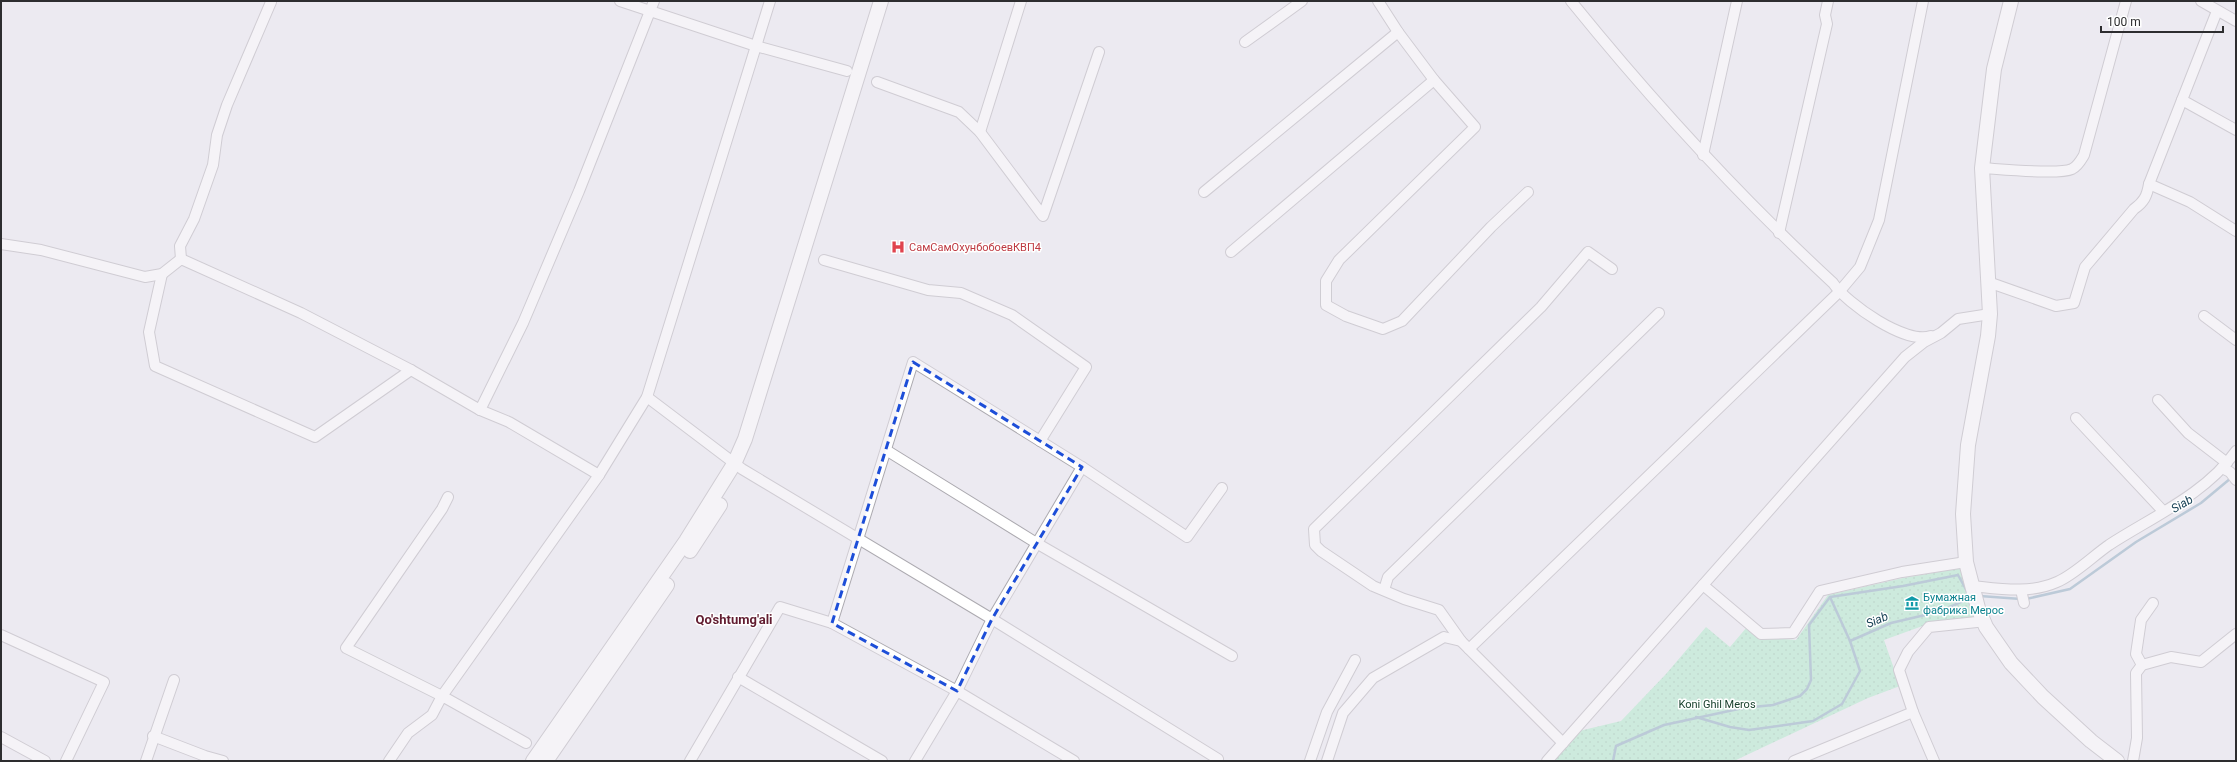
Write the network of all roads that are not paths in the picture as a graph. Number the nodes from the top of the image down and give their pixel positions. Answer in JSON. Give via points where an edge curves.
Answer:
{"nodes":[{"id":1,"x":620,"y":1,"type":"edge"},
{"id":2,"x":654,"y":1,"type":"edge"},
{"id":3,"x":770,"y":1,"type":"edge"},
{"id":4,"x":881,"y":1,"type":"edge"},
{"id":5,"x":891,"y":1,"type":"edge"},
{"id":6,"x":1021,"y":1,"type":"edge"},
{"id":7,"x":1302,"y":1,"type":"edge"},
{"id":8,"x":1378,"y":1,"type":"edge"},
{"id":9,"x":1572,"y":1,"type":"edge"},
{"id":10,"x":1737,"y":1,"type":"edge"},
{"id":11,"x":1828,"y":1,"type":"edge"},
{"id":12,"x":1923,"y":1,"type":"edge"},
{"id":13,"x":2011,"y":1,"type":"edge"},
{"id":14,"x":2126,"y":1,"type":"edge"},
{"id":15,"x":2201,"y":1,"type":"edge"},
{"id":16,"x":271,"y":2,"type":"dead end"},
{"id":17,"x":2217,"y":11,"type":"junction"},
{"id":18,"x":651,"y":12,"type":"junction"},
{"id":19,"x":2236,"y":21,"type":"edge"},
{"id":20,"x":1398,"y":32,"type":"junction"},
{"id":21,"x":1245,"y":42,"type":"dead end"},
{"id":22,"x":756,"y":46,"type":"junction"},
{"id":23,"x":1099,"y":52,"type":"dead end"},
{"id":24,"x":847,"y":71,"type":"dead end"},
{"id":25,"x":1434,"y":80,"type":"junction"},
{"id":26,"x":877,"y":82,"type":"dead end"},
{"id":27,"x":2182,"y":100,"type":"junction"},
{"id":28,"x":2236,"y":130,"type":"edge"},
{"id":29,"x":980,"y":132,"type":"junction"},
{"id":30,"x":1703,"y":155,"type":"junction"},
{"id":31,"x":1982,"y":168,"type":"junction"},
{"id":32,"x":2149,"y":184,"type":"junction"},
{"id":33,"x":1204,"y":192,"type":"dead end"},
{"id":34,"x":1528,"y":192,"type":"dead end"},
{"id":35,"x":2236,"y":230,"type":"edge"},
{"id":36,"x":1779,"y":233,"type":"junction"},
{"id":37,"x":1,"y":244,"type":"edge"},
{"id":38,"x":1231,"y":252,"type":"dead end"},
{"id":39,"x":181,"y":259,"type":"junction"},
{"id":40,"x":824,"y":260,"type":"dead end"},
{"id":41,"x":1612,"y":269,"type":"dead end"},
{"id":42,"x":162,"y":274,"type":"junction"},
{"id":43,"x":1988,"y":282,"type":"junction"},
{"id":44,"x":1839,"y":292,"type":"junction"},
{"id":45,"x":1659,"y":313,"type":"dead end"},
{"id":46,"x":1990,"y":314,"type":"junction"},
{"id":47,"x":2204,"y":316,"type":"dead end"},
{"id":48,"x":1941,"y":333,"type":"junction"},
{"id":49,"x":2236,"y":340,"type":"edge"},
{"id":50,"x":411,"y":370,"type":"junction"},
{"id":51,"x":646,"y":397,"type":"junction"},
{"id":52,"x":2158,"y":400,"type":"dead end"},
{"id":53,"x":480,"y":410,"type":"junction"},
{"id":54,"x":2076,"y":418,"type":"dead end"},
{"id":55,"x":1040,"y":442,"type":"junction"},
{"id":56,"x":886,"y":450,"type":"junction"},
{"id":57,"x":2236,"y":451,"type":"edge"},
{"id":58,"x":738,"y":467,"type":"junction"},
{"id":59,"x":1082,"y":467,"type":"junction"},
{"id":60,"x":2229,"y":471,"type":"edge"},
{"id":61,"x":599,"y":475,"type":"junction"},
{"id":62,"x":1222,"y":488,"type":"dead end"},
{"id":63,"x":448,"y":497,"type":"dead end"},
{"id":64,"x":2163,"y":511,"type":"junction"},
{"id":65,"x":858,"y":540,"type":"junction"},
{"id":66,"x":1038,"y":544,"type":"junction"},
{"id":67,"x":1966,"y":562,"type":"junction"},
{"id":68,"x":1703,"y":586,"type":"junction"},
{"id":69,"x":1973,"y":586,"type":"junction"},
{"id":70,"x":1384,"y":590,"type":"junction"},
{"id":71,"x":2153,"y":603,"type":"dead end"},
{"id":72,"x":1980,"y":613,"type":"junction"},
{"id":73,"x":992,"y":619,"type":"junction"},
{"id":74,"x":832,"y":623,"type":"junction"},
{"id":75,"x":2236,"y":634,"type":"edge"},
{"id":76,"x":1,"y":635,"type":"edge"},
{"id":77,"x":1461,"y":640,"type":"junction"},
{"id":78,"x":1468,"y":649,"type":"junction"},
{"id":79,"x":1232,"y":656,"type":"dead end"},
{"id":80,"x":1355,"y":660,"type":"dead end"},
{"id":81,"x":2142,"y":665,"type":"junction"},
{"id":82,"x":738,"y":677,"type":"junction"},
{"id":83,"x":174,"y":680,"type":"dead end"},
{"id":84,"x":956,"y":691,"type":"junction"},
{"id":85,"x":442,"y":696,"type":"junction"},
{"id":86,"x":1913,"y":712,"type":"junction"},
{"id":87,"x":153,"y":736,"type":"junction"},
{"id":88,"x":1,"y":737,"type":"edge"},
{"id":89,"x":526,"y":743,"type":"dead end"},
{"id":90,"x":1563,"y":743,"type":"junction"},
{"id":91,"x":1218,"y":759,"type":"dead end"},
{"id":92,"x":46,"y":761,"type":"edge"},
{"id":93,"x":66,"y":761,"type":"edge"},
{"id":94,"x":146,"y":761,"type":"edge"},
{"id":95,"x":223,"y":761,"type":"edge"},
{"id":96,"x":389,"y":761,"type":"edge"},
{"id":97,"x":533,"y":761,"type":"edge"},
{"id":98,"x":546,"y":761,"type":"edge"},
{"id":99,"x":690,"y":761,"type":"edge"},
{"id":100,"x":882,"y":761,"type":"edge"},
{"id":101,"x":915,"y":761,"type":"edge"},
{"id":102,"x":1074,"y":761,"type":"edge"},
{"id":103,"x":1310,"y":761,"type":"edge"},
{"id":104,"x":1327,"y":761,"type":"edge"},
{"id":105,"x":1547,"y":761,"type":"edge"},
{"id":106,"x":1794,"y":761,"type":"edge"},
{"id":107,"x":1934,"y":761,"type":"edge"},
{"id":108,"x":2117,"y":761,"type":"edge"},
{"id":109,"x":2133,"y":761,"type":"edge"}],
"edges":[{"from":1,"to":18,"type":"street"},
{"from":2,"to":18,"type":"street"},
{"from":3,"to":22,"type":"street"},
{"from":4,"to":58,"type":"main road"},
{"from":5,"to":58,"type":"main road","via":[[754,443]]},
{"from":6,"to":29,"type":"street"},
{"from":7,"to":21,"type":"street"},
{"from":8,"to":20,"type":"street"},
{"from":9,"to":30,"type":"street"},
{"from":10,"to":30,"type":"street"},
{"from":11,"to":36,"type":"street","via":[[1824,15],[1827,24]]},
{"from":12,"to":44,"type":"street","via":[[1879,220],[1860,267]]},
{"from":13,"to":31,"type":"main road","via":[[1994,69]]},
{"from":14,"to":31,"type":"street","via":[[2084,155],[2079,163],[2071,169],[2045,171]]},
{"from":15,"to":17,"type":"street"},
{"from":16,"to":39,"type":"street","via":[[224,113],[217,134],[213,165],[194,219],[180,246]]},
{"from":17,"to":19,"type":"street"},
{"from":17,"to":27,"type":"street"},
{"from":18,"to":22,"type":"street"},
{"from":18,"to":53,"type":"street","via":[[585,177],[522,323]]},
{"from":20,"to":25,"type":"street"},
{"from":20,"to":33,"type":"street"},
{"from":22,"to":24,"type":"street"},
{"from":22,"to":51,"type":"street"},
{"from":23,"to":29,"type":"street","via":[[1043,216]]},
{"from":25,"to":34,"type":"street","via":[[1476,127],[1339,260],[1326,281],[1326,305],[1346,316],[1383,329],[1402,321],[1491,227]]},
{"from":25,"to":38,"type":"street"},
{"from":26,"to":29,"type":"street","via":[[959,112]]},
{"from":27,"to":28,"type":"street"},
{"from":27,"to":32,"type":"street"},
{"from":30,"to":36,"type":"street"},
{"from":31,"to":43,"type":"main road"},
{"from":32,"to":35,"type":"street","via":[[2190,202]]},
{"from":32,"to":43,"type":"street","via":[[2143,203],[2134,209],[2085,267],[2074,303],[2056,306]]},
{"from":36,"to":44,"type":"street"},
{"from":37,"to":42,"type":"street","via":[[41,250],[145,277]]},
{"from":39,"to":42,"type":"street"},
{"from":39,"to":50,"type":"street","via":[[301,313]]},
{"from":40,"to":55,"type":"street","via":[[928,290],[961,293],[1012,315],[1086,367]]},
{"from":41,"to":70,"type":"street","via":[[1588,252],[1535,313],[1314,529],[1315,544],[1321,551]]},
{"from":42,"to":50,"type":"street","via":[[149,332],[155,366],[315,437]]},
{"from":43,"to":46,"type":"main road"},
{"from":44,"to":48,"type":"street","via":[[1890,328],[1906,336],[1924,339]]},
{"from":44,"to":78,"type":"street"},
{"from":45,"to":70,"type":"street","via":[[1388,577]]},
{"from":46,"to":48,"type":"street","via":[[1958,319]]},
{"from":46,"to":67,"type":"main road","via":[[1968,444],[1963,514]]},
{"from":47,"to":49,"type":"street"},
{"from":48,"to":68,"type":"street","via":[[1905,357]]},
{"from":50,"to":53,"type":"street"},
{"from":51,"to":58,"type":"street"},
{"from":51,"to":61,"type":"street"},
{"from":52,"to":60,"type":"street","via":[[2188,433]]},
{"from":53,"to":61,"type":"street","via":[[509,422]]},
{"from":54,"to":64,"type":"street"},
{"from":55,"to":56,"type":"street","via":[[913,362]]},
{"from":55,"to":59,"type":"street"},
{"from":56,"to":65,"type":"street"},
{"from":56,"to":66,"type":"street"},
{"from":57,"to":60,"type":"street"},
{"from":58,"to":65,"type":"street"},
{"from":58,"to":97,"type":"main road"},
{"from":58,"to":98,"type":"main road","via":[[702,533]]},
{"from":59,"to":62,"type":"street","via":[[1187,537]]},
{"from":59,"to":66,"type":"street"},
{"from":60,"to":64,"type":"street"},
{"from":61,"to":85,"type":"street"},
{"from":63,"to":85,"type":"street","via":[[346,648]]},
{"from":64,"to":69,"type":"street","via":[[2058,582],[2022,596]]},
{"from":65,"to":73,"type":"street"},
{"from":65,"to":74,"type":"street"},
{"from":66,"to":73,"type":"street"},
{"from":66,"to":79,"type":"street"},
{"from":67,"to":68,"type":"street","via":[[1902,572],[1820,590],[1794,633],[1761,634]]},
{"from":67,"to":69,"type":"main road"},
{"from":68,"to":90,"type":"street"},
{"from":69,"to":72,"type":"main road"},
{"from":70,"to":77,"type":"street","via":[[1439,610]]},
{"from":71,"to":81,"type":"street","via":[[2141,620],[2136,654]]},
{"from":72,"to":86,"type":"street","via":[[1977,622],[1929,627],[1908,652],[1899,670]]},
{"from":72,"to":108,"type":"main road","via":[[1986,627],[2011,662],[2043,697]]},
{"from":73,"to":84,"type":"street"},
{"from":73,"to":91,"type":"street"},
{"from":74,"to":82,"type":"street","via":[[780,607]]},
{"from":74,"to":84,"type":"street"},
{"from":75,"to":81,"type":"street","via":[[2201,662],[2171,657]]},
{"from":76,"to":93,"type":"street","via":[[104,682]]},
{"from":77,"to":78,"type":"street"},
{"from":77,"to":104,"type":"street","via":[[1444,637],[1373,678],[1343,713]]},
{"from":78,"to":90,"type":"street"},
{"from":80,"to":103,"type":"street","via":[[1327,712]]},
{"from":81,"to":109,"type":"street","via":[[2136,673],[2137,738]]},
{"from":82,"to":99,"type":"street"},
{"from":82,"to":100,"type":"street"},
{"from":83,"to":87,"type":"street"},
{"from":84,"to":101,"type":"street"},
{"from":84,"to":102,"type":"street"},
{"from":85,"to":89,"type":"street"},
{"from":85,"to":96,"type":"street","via":[[432,715],[408,733]]},
{"from":86,"to":106,"type":"street"},
{"from":86,"to":107,"type":"street"},
{"from":87,"to":94,"type":"street"},
{"from":87,"to":95,"type":"street"},
{"from":88,"to":92,"type":"street"},
{"from":90,"to":105,"type":"street"}]}
